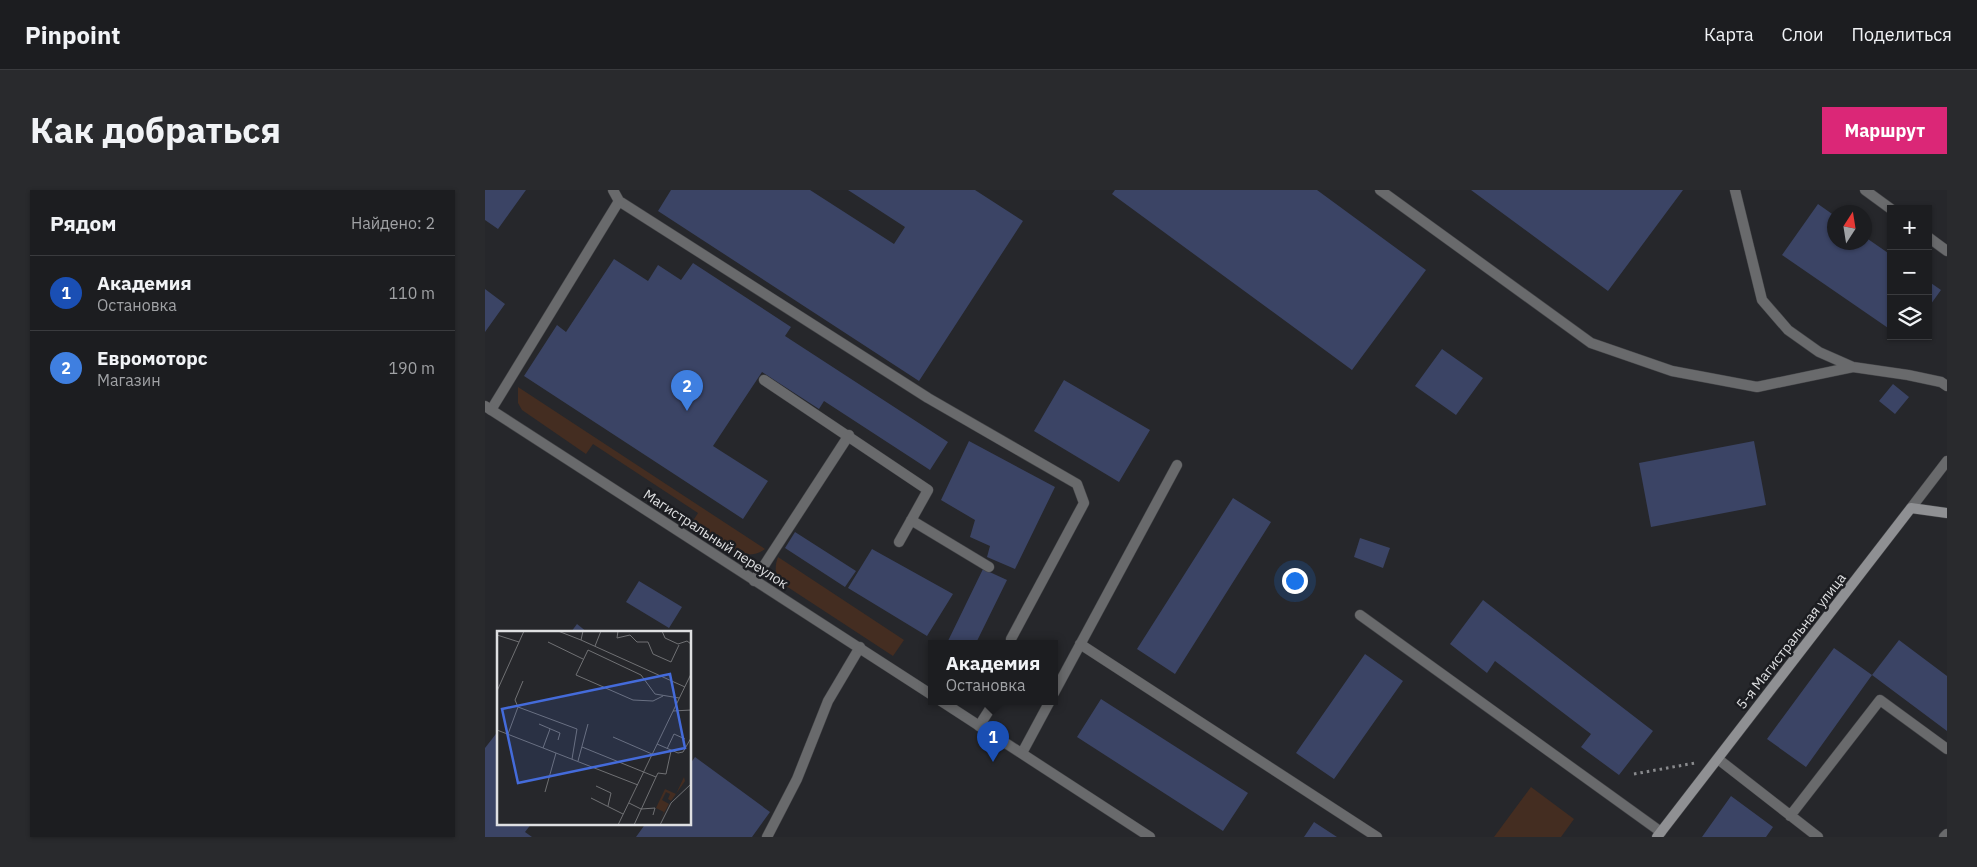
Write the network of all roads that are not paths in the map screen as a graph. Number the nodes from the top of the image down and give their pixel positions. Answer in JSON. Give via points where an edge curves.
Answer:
{"nodes":[{"id":1,"x":613,"y":190,"type":"edge"},
{"id":2,"x":1380,"y":190,"type":"edge"},
{"id":3,"x":1735,"y":190,"type":"edge"},
{"id":4,"x":1865,"y":190,"type":"edge"},
{"id":5,"x":619,"y":201,"type":"junction"},
{"id":6,"x":1887,"y":206,"type":"edge"},
{"id":7,"x":1932,"y":240,"type":"edge"},
{"id":8,"x":1947,"y":251,"type":"edge"},
{"id":9,"x":1853,"y":367,"type":"junction"},
{"id":10,"x":764,"y":380,"type":"dead end"},
{"id":11,"x":1947,"y":386,"type":"edge"},
{"id":12,"x":488,"y":408,"type":"edge"},
{"id":13,"x":849,"y":436,"type":"junction"},
{"id":14,"x":1947,"y":461,"type":"edge"},
{"id":15,"x":1177,"y":465,"type":"dead end"},
{"id":16,"x":1911,"y":508,"type":"junction"},
{"id":17,"x":1947,"y":513,"type":"edge"},
{"id":18,"x":911,"y":520,"type":"junction"},
{"id":19,"x":899,"y":542,"type":"dead end"},
{"id":20,"x":989,"y":568,"type":"dead end"},
{"id":21,"x":754,"y":581,"type":"junction"},
{"id":22,"x":1360,"y":615,"type":"dead end"},
{"id":23,"x":1011,"y":640,"type":"edge"},
{"id":24,"x":1080,"y":644,"type":"junction"},
{"id":25,"x":860,"y":647,"type":"junction"},
{"id":26,"x":1058,"y":685,"type":"edge"},
{"id":27,"x":928,"y":692,"type":"edge"},
{"id":28,"x":947,"y":705,"type":"edge"},
{"id":29,"x":992,"y":705,"type":"edge"},
{"id":30,"x":1048,"y":705,"type":"edge"},
{"id":31,"x":979,"y":726,"type":"junction"},
{"id":32,"x":1947,"y":749,"type":"edge"},
{"id":33,"x":1022,"y":754,"type":"junction"},
{"id":34,"x":1718,"y":759,"type":"junction"},
{"id":35,"x":1791,"y":816,"type":"junction"},
{"id":36,"x":1659,"y":834,"type":"edge"},
{"id":37,"x":1947,"y":834,"type":"edge"},
{"id":38,"x":767,"y":837,"type":"edge"},
{"id":39,"x":1150,"y":837,"type":"edge"},
{"id":40,"x":1377,"y":837,"type":"edge"},
{"id":41,"x":1818,"y":837,"type":"edge"},
{"id":42,"x":1944,"y":837,"type":"edge"}],
"edges":[{"from":1,"to":5,"type":"street"},
{"from":2,"to":9,"type":"street","via":[[1591,343],[1672,371],[1757,388]]},
{"from":3,"to":9,"type":"street","via":[[1762,300],[1788,330],[1819,352]]},
{"from":4,"to":6,"type":"street"},
{"from":5,"to":12,"type":"street"},
{"from":5,"to":23,"type":"street","via":[[928,398],[1077,484],[1084,503]]},
{"from":7,"to":8,"type":"street"},
{"from":9,"to":11,"type":"street","via":[[1908,375]]},
{"from":10,"to":13,"type":"street"},
{"from":12,"to":21,"type":"street","name":"Магистральный переулок"},
{"from":13,"to":18,"type":"street","via":[[928,490]]},
{"from":13,"to":21,"type":"street"},
{"from":14,"to":16,"type":"street","name":"5-я Магистральная улица"},
{"from":15,"to":24,"type":"street"},
{"from":16,"to":17,"type":"street"},
{"from":16,"to":34,"type":"street","name":"5-я Магистральная улица"},
{"from":18,"to":19,"type":"street"},
{"from":18,"to":20,"type":"street"},
{"from":21,"to":25,"type":"street","name":"Магистральный переулок"},
{"from":22,"to":36,"type":"street"},
{"from":24,"to":26,"type":"street"},
{"from":24,"to":40,"type":"street"},
{"from":25,"to":27,"type":"street","name":"Магистральный переулок"},
{"from":25,"to":38,"type":"street","via":[[828,701],[797,779]]},
{"from":28,"to":31,"type":"street"},
{"from":29,"to":31,"type":"street"},
{"from":30,"to":33,"type":"street"},
{"from":31,"to":33,"type":"street"},
{"from":32,"to":35,"type":"street","via":[[1880,700]]},
{"from":33,"to":39,"type":"street"},
{"from":34,"to":35,"type":"street"},
{"from":34,"to":36,"type":"street","name":"5-я Магистральная улица"},
{"from":35,"to":41,"type":"street"},
{"from":37,"to":42,"type":"street"}]}
